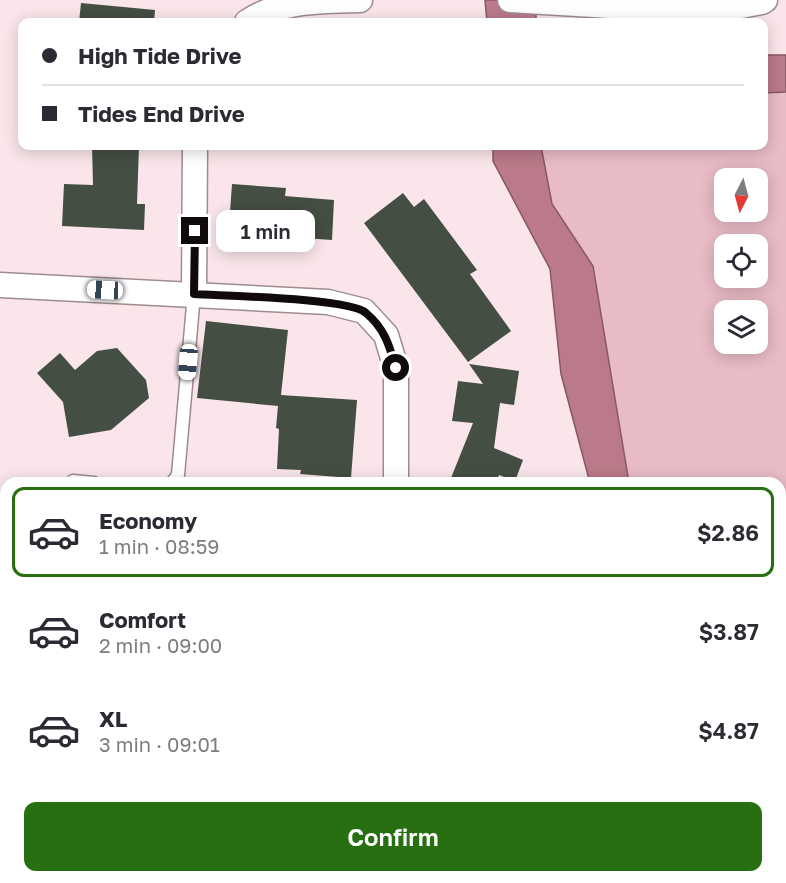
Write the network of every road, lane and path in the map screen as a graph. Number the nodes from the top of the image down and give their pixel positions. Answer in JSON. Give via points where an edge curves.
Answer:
{"nodes":[{"id":1,"x":318,"y":0,"type":"edge"},
{"id":2,"x":360,"y":0,"type":"edge"},
{"id":3,"x":510,"y":0,"type":"edge"},
{"id":4,"x":765,"y":0,"type":"edge"},
{"id":5,"x":257,"y":18,"type":"edge"},
{"id":6,"x":195,"y":150,"type":"edge"},
{"id":7,"x":0,"y":285,"type":"edge"},
{"id":8,"x":194,"y":294,"type":"junction"},
{"id":9,"x":176,"y":477,"type":"edge"},
{"id":10,"x":396,"y":477,"type":"edge"}],
"edges":[{"from":1,"to":2,"type":"street"},
{"from":1,"to":5,"type":"street"},
{"from":3,"to":4,"type":"street","via":[[710,12]]},
{"from":6,"to":8,"type":"street"},
{"from":7,"to":8,"type":"street"},
{"from":8,"to":9,"type":"lane"},
{"from":8,"to":10,"type":"street","via":[[328,302],[364,311],[386,335],[396,368]]}]}
